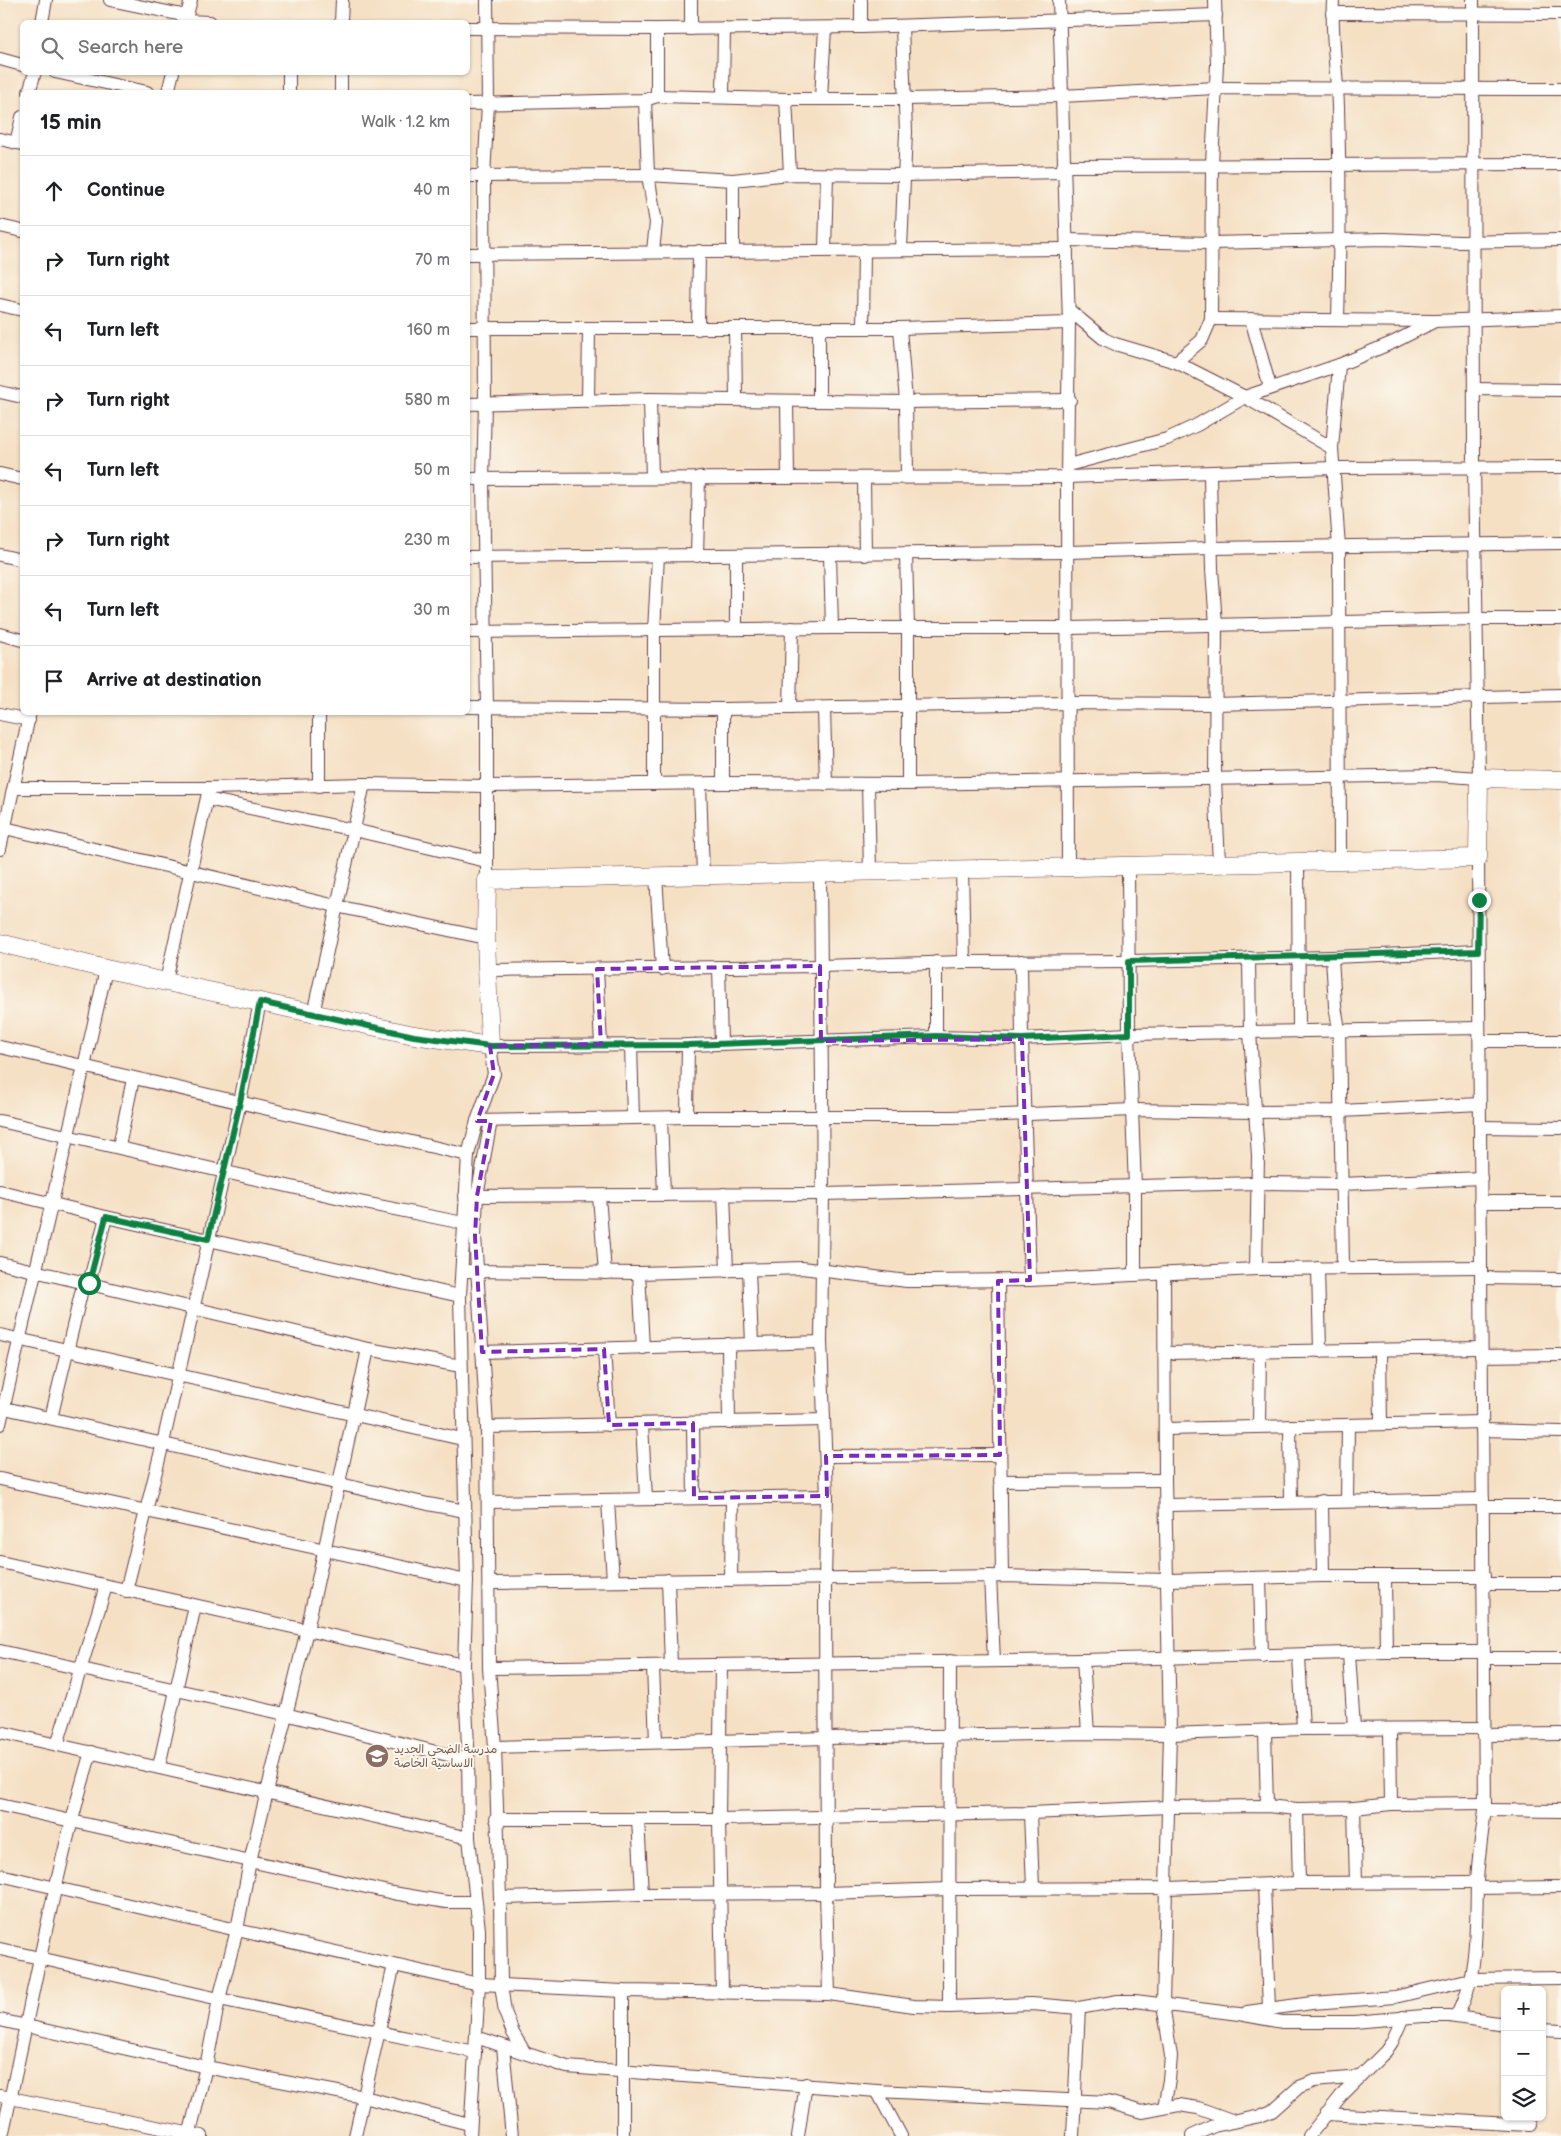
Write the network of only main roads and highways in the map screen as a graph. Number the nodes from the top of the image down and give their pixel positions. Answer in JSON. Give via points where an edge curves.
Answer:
{"nodes":[{"id":1,"x":1561,"y":780,"type":"edge"},
{"id":2,"x":0,"y":943,"type":"edge"}],
"edges":[{"from":1,"to":2,"type":"main road","via":[[1479,778],[1478,858],[487,880],[486,970],[490,1046],[438,1040],[314,1014]]}]}
